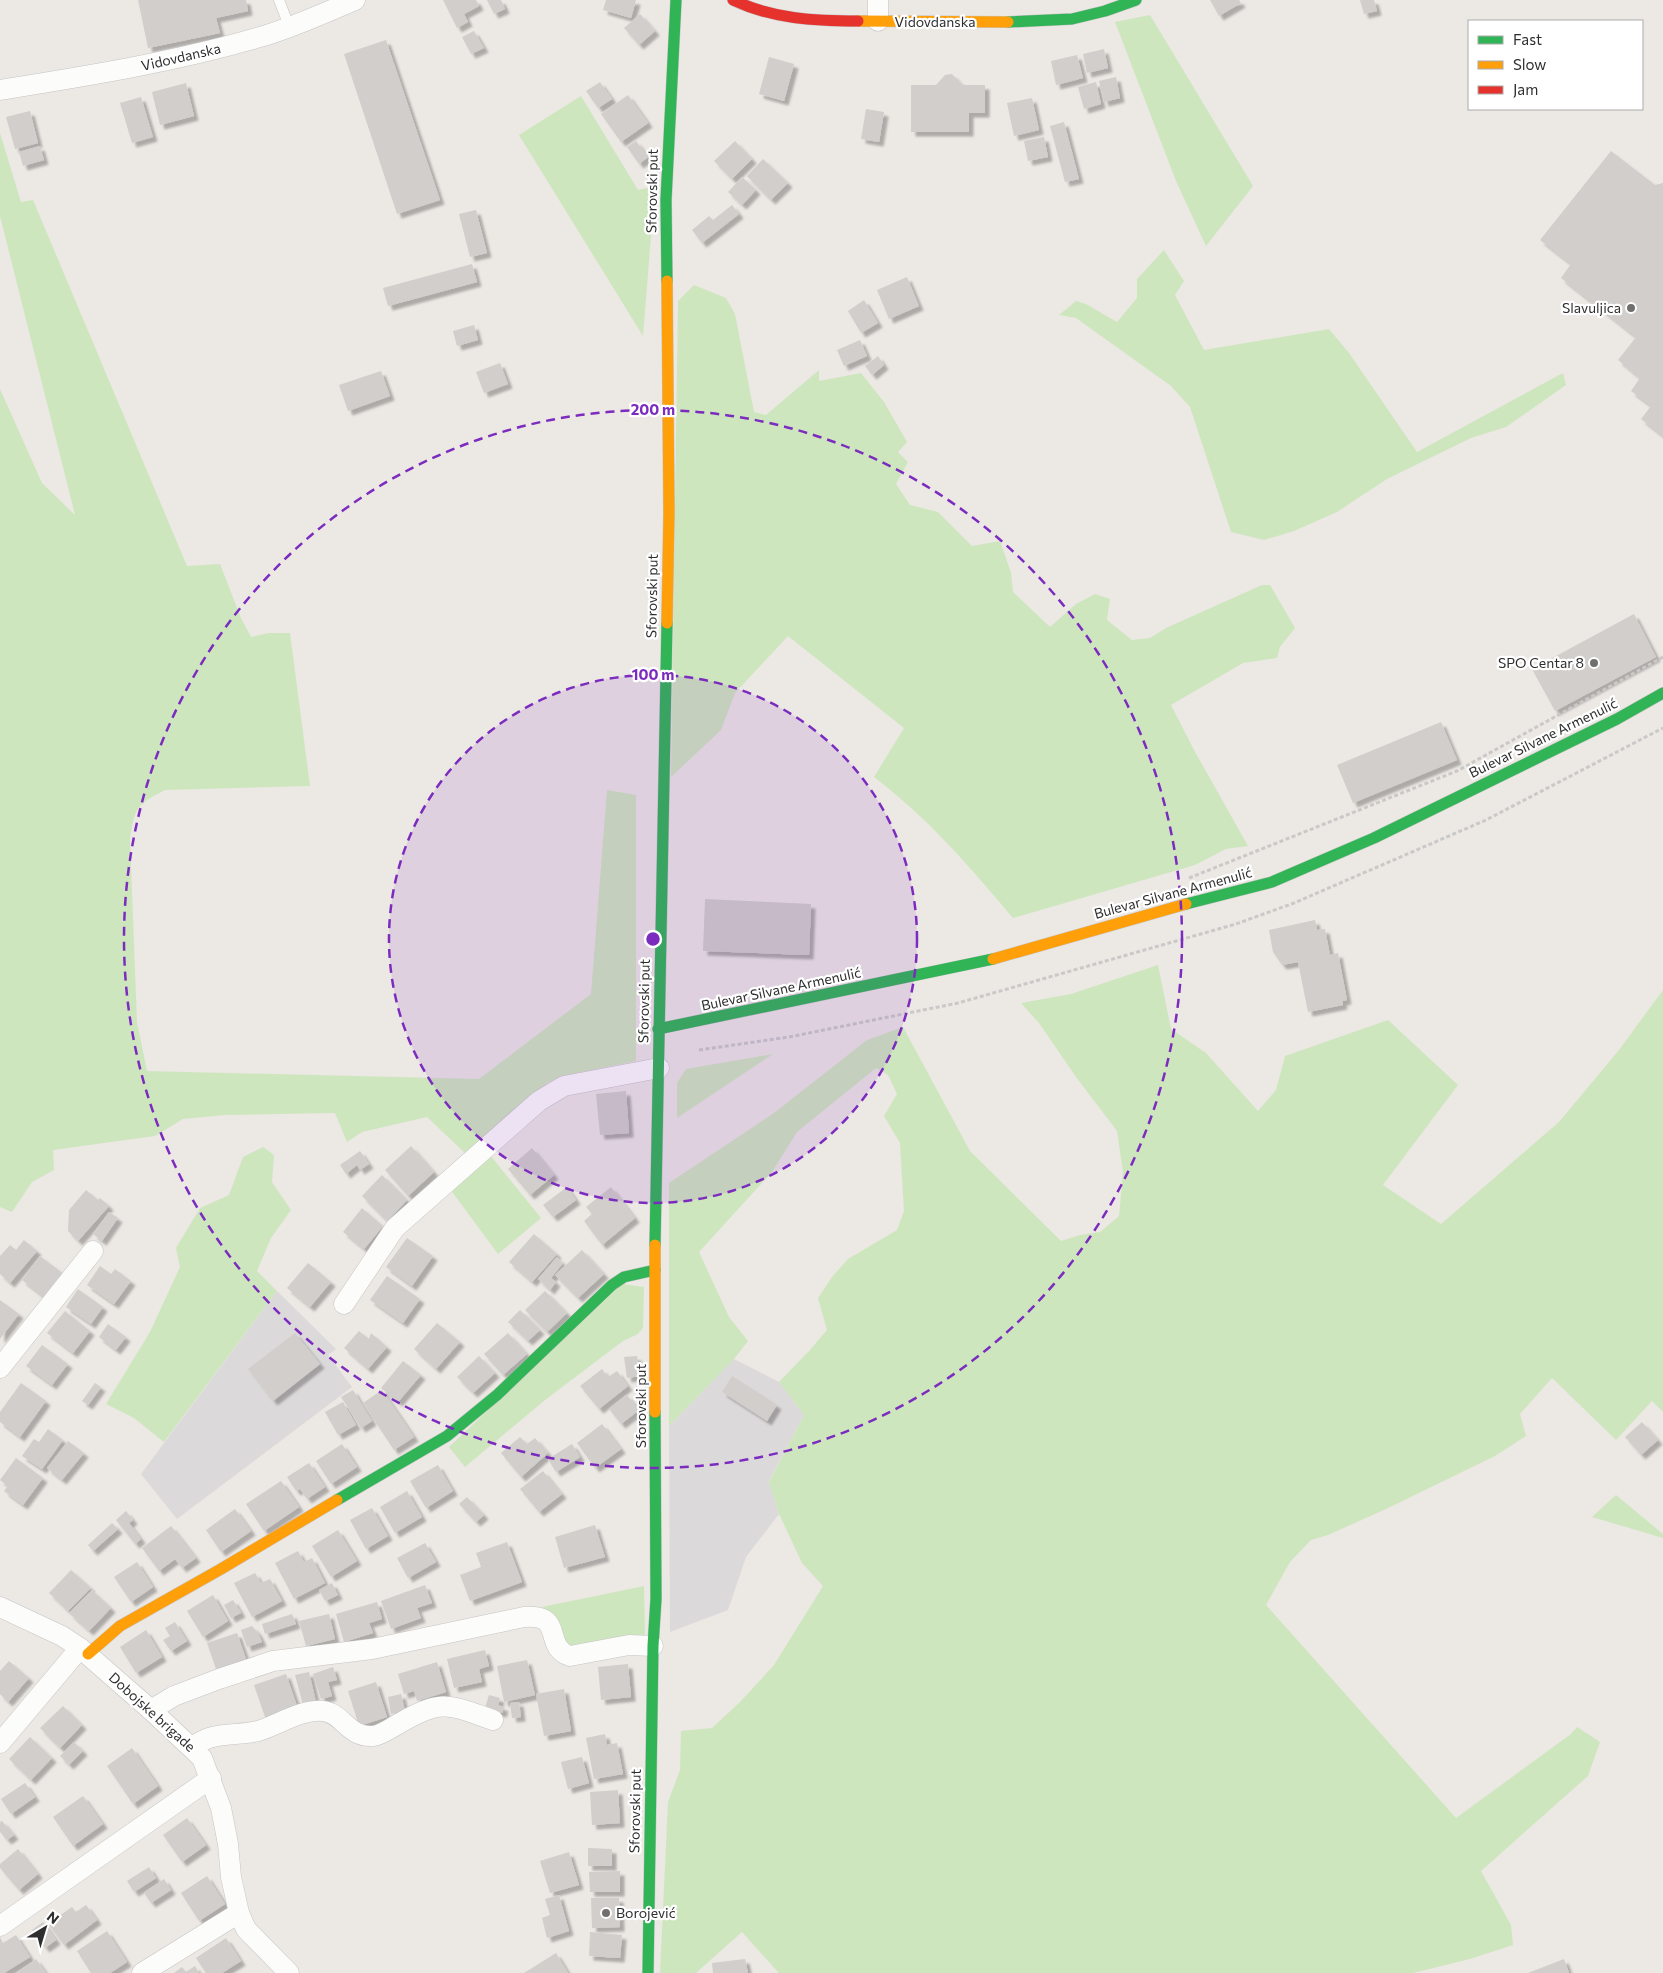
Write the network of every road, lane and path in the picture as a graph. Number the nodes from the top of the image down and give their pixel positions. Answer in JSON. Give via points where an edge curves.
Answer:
{"nodes":[{"id":1,"x":279,"y":0,"type":"edge"},
{"id":2,"x":355,"y":0,"type":"edge"},
{"id":3,"x":676,"y":0,"type":"edge"},
{"id":4,"x":733,"y":0,"type":"edge"},
{"id":5,"x":878,"y":0,"type":"edge"},
{"id":6,"x":1136,"y":0,"type":"edge"},
{"id":7,"x":878,"y":21,"type":"junction"},
{"id":8,"x":289,"y":26,"type":"junction"},
{"id":9,"x":0,"y":90,"type":"edge"},
{"id":10,"x":1663,"y":657,"type":"edge"},
{"id":11,"x":1663,"y":693,"type":"edge"},
{"id":12,"x":1185,"y":880,"type":"dead end"},
{"id":13,"x":658,"y":1029,"type":"junction"},
{"id":14,"x":659,"y":1068,"type":"junction"},
{"id":15,"x":93,"y":1251,"type":"dead end"},
{"id":16,"x":655,"y":1270,"type":"junction"},
{"id":17,"x":344,"y":1304,"type":"dead end"},
{"id":18,"x":0,"y":1368,"type":"edge"},
{"id":19,"x":0,"y":1607,"type":"edge"},
{"id":20,"x":653,"y":1646,"type":"junction"},
{"id":21,"x":84,"y":1651,"type":"junction"},
{"id":22,"x":151,"y":1710,"type":"junction"},
{"id":23,"x":493,"y":1720,"type":"dead end"},
{"id":24,"x":0,"y":1743,"type":"edge"},
{"id":25,"x":191,"y":1747,"type":"junction"},
{"id":26,"x":211,"y":1778,"type":"junction"},
{"id":27,"x":239,"y":1913,"type":"junction"},
{"id":28,"x":0,"y":1926,"type":"edge"},
{"id":29,"x":142,"y":1973,"type":"edge"},
{"id":30,"x":289,"y":1973,"type":"edge"},
{"id":31,"x":648,"y":1973,"type":"edge"}],
"edges":[{"from":1,"to":8,"type":"lane"},
{"from":2,"to":8,"type":"street","name":"Vidovdanska"},
{"from":3,"to":13,"type":"street","name":"Sforovski put","via":[[666,200],[669,513]]},
{"from":4,"to":7,"type":"street","name":"Vidovdanska","via":[[760,12],[790,18]]},
{"from":5,"to":7,"type":"street"},
{"from":6,"to":7,"type":"street","name":"Vidovdanska","via":[[1105,11],[1035,22]]},
{"from":8,"to":9,"type":"street","name":"Vidovdanska","via":[[237,44],[148,65]]},
{"from":10,"to":12,"type":"path","via":[[1457,770]]},
{"from":11,"to":13,"type":"street","name":"Bulevar Silvane Armenulić","via":[[1617,719],[1374,838],[1272,882],[976,964]]},
{"from":13,"to":14,"type":"street","name":"Sforovski put"},
{"from":14,"to":16,"type":"street","name":"Sforovski put"},
{"from":14,"to":17,"type":"street","via":[[564,1086],[539,1101],[395,1228]]},
{"from":15,"to":18,"type":"street"},
{"from":16,"to":20,"type":"street","name":"Sforovski put","via":[[656,1599]]},
{"from":16,"to":21,"type":"street","via":[[624,1277],[612,1285],[496,1395],[447,1436],[120,1626]]},
{"from":19,"to":21,"type":"street","name":"Dobojske brigade","via":[[62,1636]]},
{"from":20,"to":22,"type":"street","via":[[629,1645],[570,1656],[557,1647],[550,1624],[543,1618],[524,1617],[372,1650],[273,1662],[183,1693]]},
{"from":20,"to":31,"type":"street","name":"Sforovski put"},
{"from":21,"to":22,"type":"street","name":"Dobojske brigade"},
{"from":21,"to":24,"type":"street"},
{"from":22,"to":25,"type":"street","name":"Dobojske brigade"},
{"from":23,"to":25,"type":"street","via":[[441,1705],[412,1715],[376,1736],[364,1736],[325,1711],[305,1714],[240,1735],[208,1739]]},
{"from":25,"to":26,"type":"street","name":"Dobojske brigade","via":[[202,1758]]},
{"from":26,"to":27,"type":"street","name":"Dobojske brigade","via":[[221,1808]]},
{"from":26,"to":28,"type":"street"},
{"from":27,"to":29,"type":"street"},
{"from":27,"to":30,"type":"street","name":"Dobojske brigade","via":[[246,1928]]}]}
